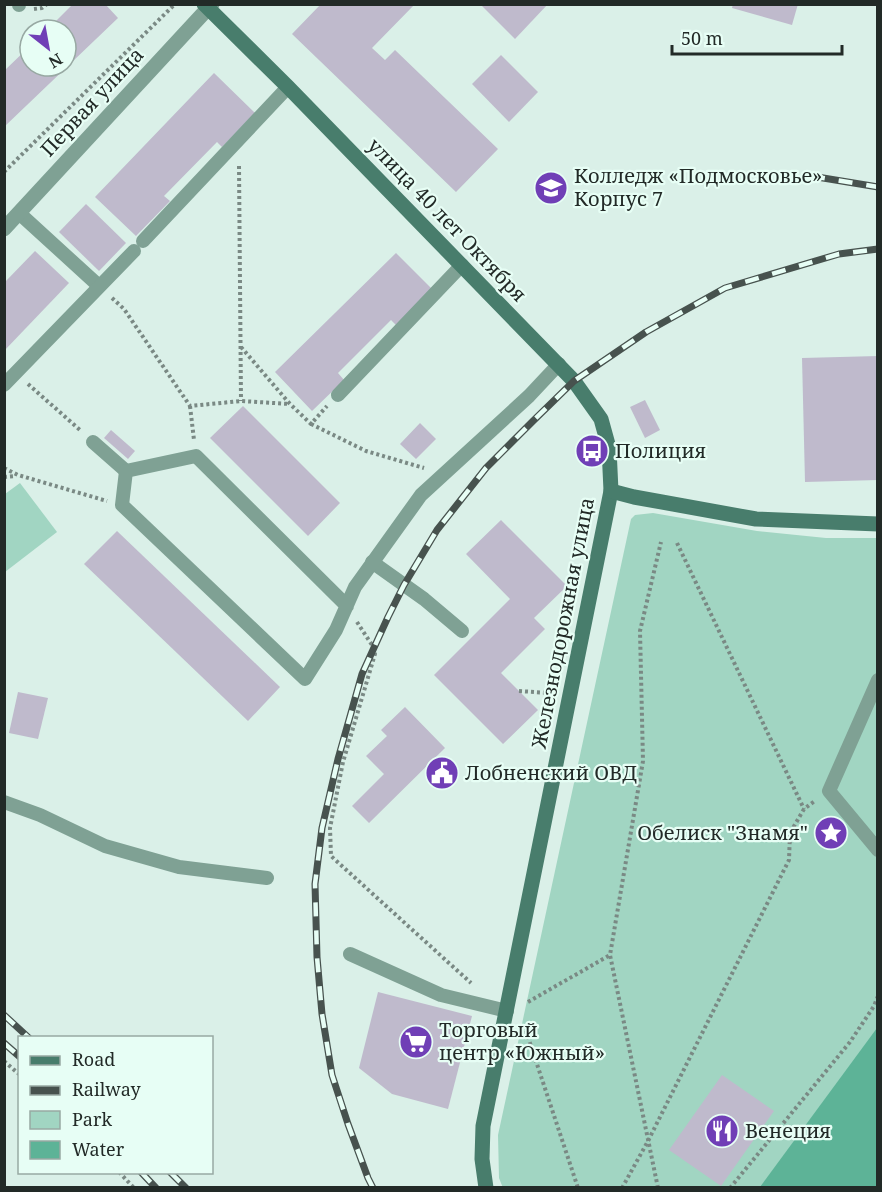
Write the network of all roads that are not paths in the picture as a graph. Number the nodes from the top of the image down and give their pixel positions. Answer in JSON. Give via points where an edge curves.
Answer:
{"nodes":[{"id":1,"x":208,"y":6,"type":"edge"},
{"id":2,"x":288,"y":87,"type":"junction"},
{"id":3,"x":19,"y":213,"type":"junction"},
{"id":4,"x":4,"y":229,"type":"edge"},
{"id":5,"x":462,"y":265,"type":"junction"},
{"id":6,"x":99,"y":286,"type":"junction"},
{"id":7,"x":559,"y":364,"type":"junction"},
{"id":8,"x":4,"y":385,"type":"edge"},
{"id":9,"x":338,"y":395,"type":"road end"},
{"id":10,"x":93,"y":442,"type":"road end"},
{"id":11,"x":126,"y":471,"type":"junction"},
{"id":12,"x":611,"y":491,"type":"junction"},
{"id":13,"x":878,"y":524,"type":"edge"},
{"id":14,"x":372,"y":562,"type":"junction"},
{"id":15,"x":347,"y":606,"type":"junction"},
{"id":16,"x":462,"y":632,"type":"dead end"},
{"id":17,"x":878,"y":680,"type":"edge"},
{"id":18,"x":4,"y":802,"type":"edge"},
{"id":19,"x":878,"y":850,"type":"edge"},
{"id":20,"x":267,"y":878,"type":"dead end"},
{"id":21,"x":350,"y":954,"type":"dead end"},
{"id":22,"x":507,"y":1011,"type":"junction"},
{"id":23,"x":486,"y":1188,"type":"edge"}],
"edges":[{"from":1,"to":2,"type":"street","name":"улица 40 лет Октября"},
{"from":1,"to":3,"type":"street","name":"Первая улица"},
{"from":2,"to":5,"type":"street","name":"улица 40 лет Октября"},
{"from":2,"to":6,"type":"lane"},
{"from":3,"to":4,"type":"street","name":"Первая улица"},
{"from":3,"to":6,"type":"lane"},
{"from":5,"to":7,"type":"street","name":"улица 40 лет Октября"},
{"from":5,"to":9,"type":"lane"},
{"from":6,"to":8,"type":"lane"},
{"from":7,"to":12,"type":"street","name":"улица 40 лет Октября","via":[[601,419],[609,448]]},
{"from":7,"to":14,"type":"lane","via":[[421,495]]},
{"from":10,"to":11,"type":"lane"},
{"from":11,"to":15,"type":"lane","via":[[196,456]]},
{"from":11,"to":15,"type":"lane","via":[[122,505],[305,679]]},
{"from":12,"to":13,"type":"street","via":[[756,519]]},
{"from":12,"to":22,"type":"street","name":"Железнодорожная улица"},
{"from":14,"to":15,"type":"lane"},
{"from":14,"to":16,"type":"lane"},
{"from":17,"to":19,"type":"lane","via":[[829,791]]},
{"from":18,"to":20,"type":"lane","via":[[105,846],[179,867]]},
{"from":21,"to":22,"type":"lane","via":[[441,995]]},
{"from":22,"to":23,"type":"street","name":"Железнодорожная улица","via":[[483,1126]]}]}
